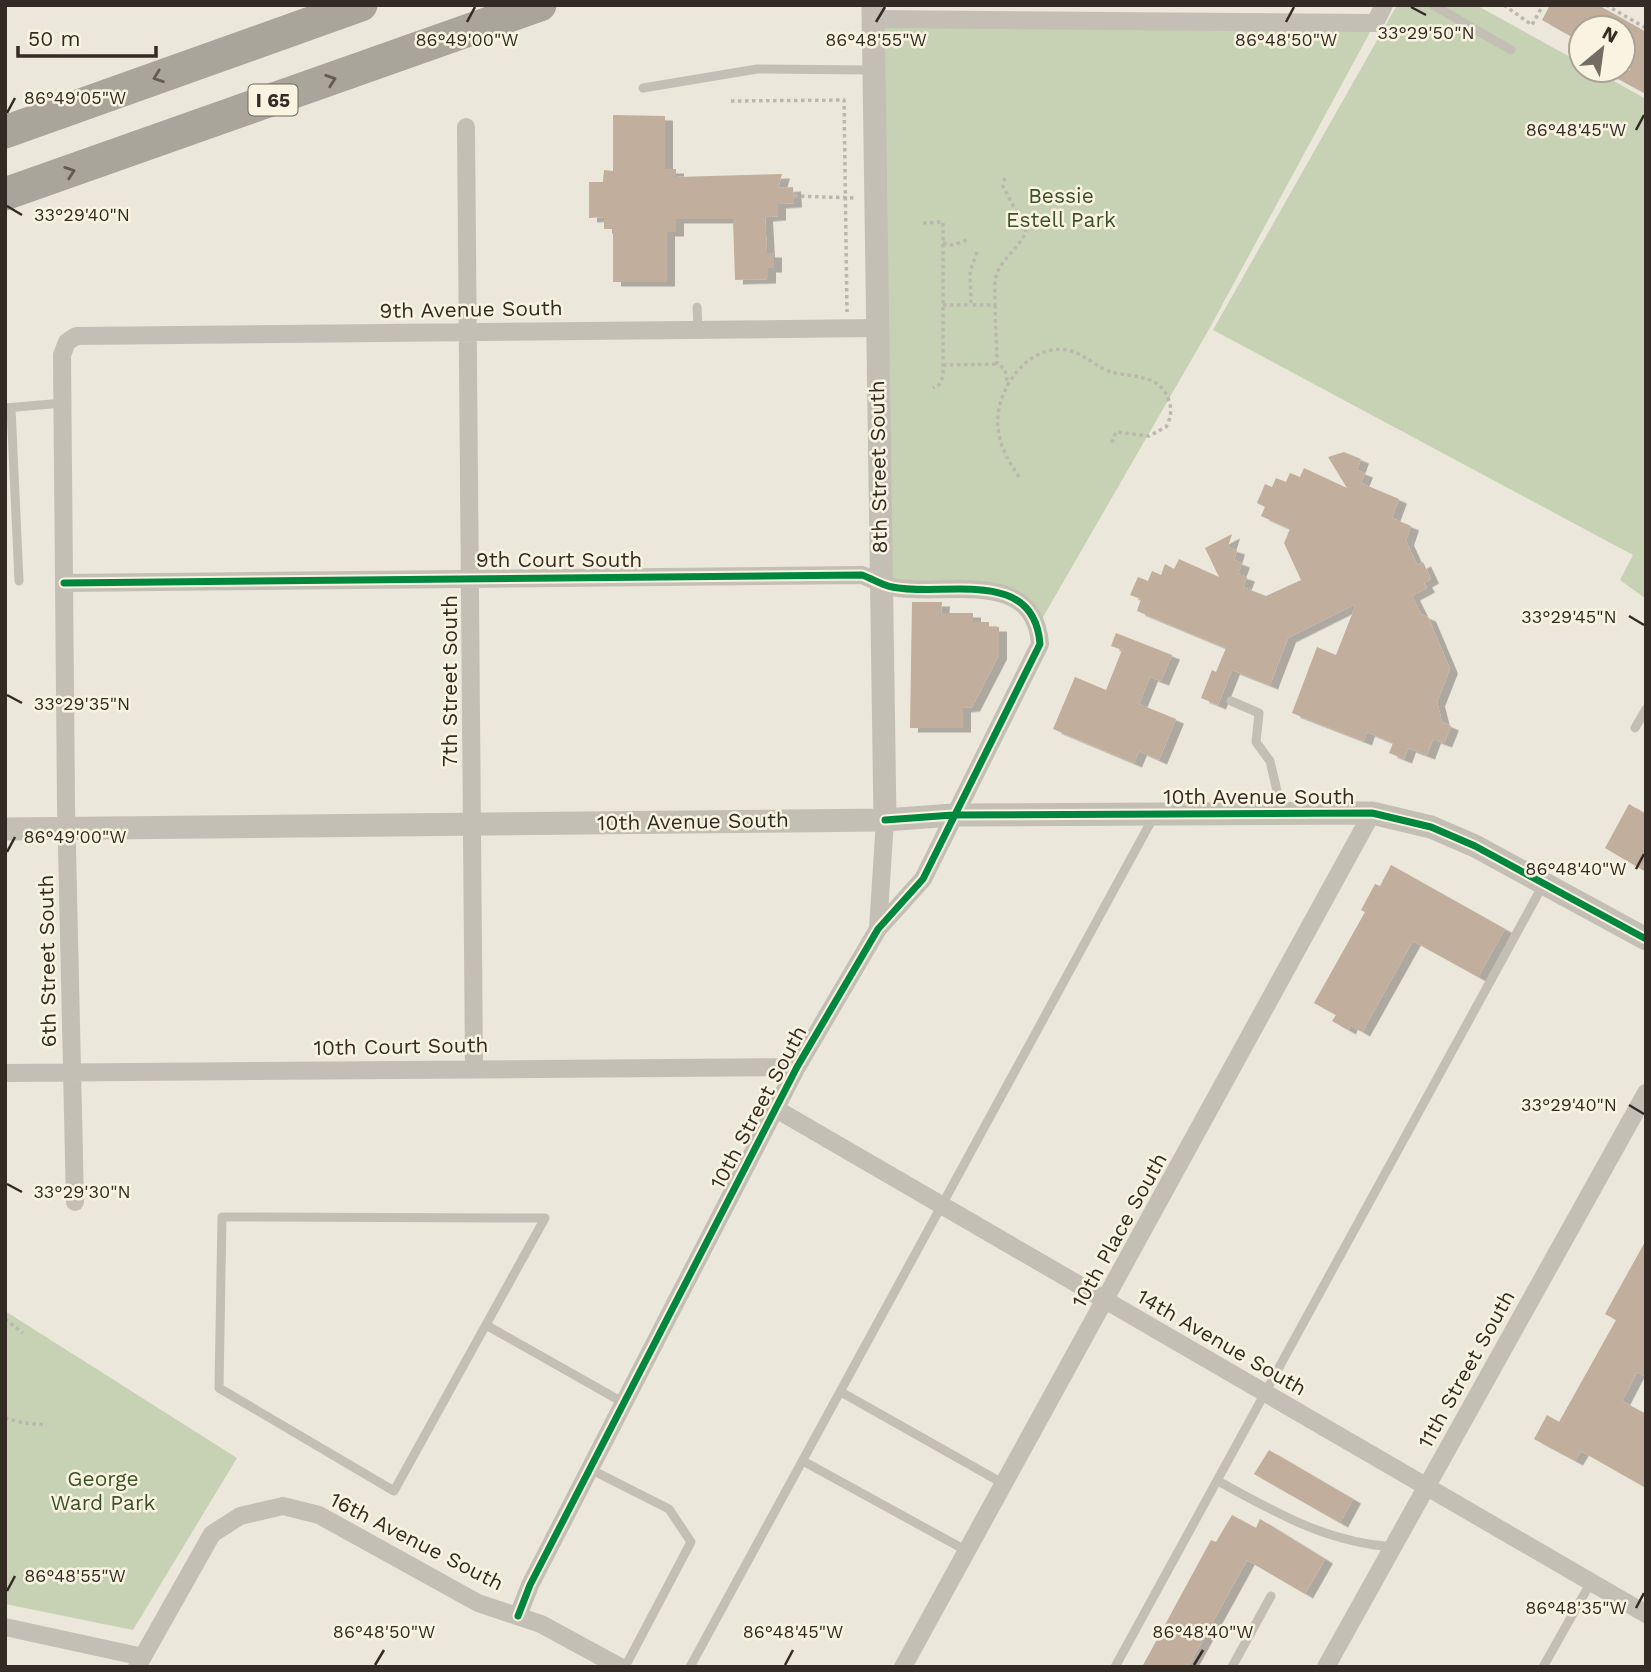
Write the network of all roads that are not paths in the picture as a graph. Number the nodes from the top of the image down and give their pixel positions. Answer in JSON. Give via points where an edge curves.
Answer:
{"nodes":[{"id":1,"x":361,"y":5,"type":"edge"},
{"id":2,"x":540,"y":5,"type":"edge"},
{"id":3,"x":1384,"y":5,"type":"edge"},
{"id":4,"x":1433,"y":5,"type":"edge"},
{"id":5,"x":873,"y":12,"type":"edge"},
{"id":6,"x":1511,"y":50,"type":"dead end"},
{"id":7,"x":873,"y":70,"type":"junction"},
{"id":8,"x":643,"y":88,"type":"dead end"},
{"id":9,"x":466,"y":127,"type":"dead end"},
{"id":10,"x":5,"y":132,"type":"edge"},
{"id":11,"x":5,"y":194,"type":"edge"},
{"id":12,"x":697,"y":307,"type":"dead end"},
{"id":13,"x":877,"y":328,"type":"junction"},
{"id":14,"x":698,"y":330,"type":"junction"},
{"id":15,"x":469,"y":332,"type":"junction"},
{"id":16,"x":67,"y":342,"type":"joint"},
{"id":17,"x":63,"y":403,"type":"junction"},
{"id":18,"x":8,"y":408,"type":"edge"},
{"id":19,"x":471,"y":577,"type":"junction"},
{"id":20,"x":19,"y":581,"type":"dead end"},
{"id":21,"x":64,"y":583,"type":"junction"},
{"id":22,"x":880,"y":584,"type":"junction"},
{"id":23,"x":1038,"y":624,"type":"joint"},
{"id":24,"x":1231,"y":701,"type":"dead end"},
{"id":25,"x":1646,"y":709,"type":"edge"},
{"id":26,"x":1635,"y":728,"type":"dead end"},
{"id":27,"x":1373,"y":813,"type":"junction"},
{"id":28,"x":1154,"y":814,"type":"junction"},
{"id":29,"x":1282,"y":814,"type":"junction"},
{"id":30,"x":953,"y":815,"type":"junction"},
{"id":31,"x":885,"y":820,"type":"junction"},
{"id":32,"x":472,"y":824,"type":"junction"},
{"id":33,"x":5,"y":829,"type":"edge"},
{"id":34,"x":69,"y":829,"type":"junction"},
{"id":35,"x":1543,"y":884,"type":"junction"},
{"id":36,"x":878,"y":929,"type":"junction"},
{"id":37,"x":1646,"y":940,"type":"edge"},
{"id":38,"x":474,"y":1067,"type":"junction"},
{"id":39,"x":797,"y":1067,"type":"junction"},
{"id":40,"x":71,"y":1072,"type":"junction"},
{"id":41,"x":5,"y":1073,"type":"edge"},
{"id":42,"x":1646,"y":1093,"type":"edge"},
{"id":43,"x":776,"y":1109,"type":"junction"},
{"id":44,"x":75,"y":1202,"type":"dead end"},
{"id":45,"x":943,"y":1206,"type":"junction"},
{"id":46,"x":1105,"y":1301,"type":"junction"},
{"id":47,"x":486,"y":1325,"type":"junction"},
{"id":48,"x":841,"y":1392,"type":"junction"},
{"id":49,"x":1266,"y":1394,"type":"junction"},
{"id":50,"x":624,"y":1403,"type":"junction"},
{"id":51,"x":803,"y":1461,"type":"junction"},
{"id":52,"x":590,"y":1469,"type":"junction"},
{"id":53,"x":1218,"y":1480,"type":"junction"},
{"id":54,"x":1004,"y":1484,"type":"junction"},
{"id":55,"x":1426,"y":1488,"type":"junction"},
{"id":56,"x":1394,"y":1547,"type":"junction"},
{"id":57,"x":967,"y":1551,"type":"junction"},
{"id":58,"x":1591,"y":1582,"type":"junction"},
{"id":59,"x":1271,"y":1596,"type":"dead end"},
{"id":60,"x":1646,"y":1614,"type":"edge"},
{"id":61,"x":518,"y":1616,"type":"junction"},
{"id":62,"x":5,"y":1627,"type":"edge"},
{"id":63,"x":140,"y":1662,"type":"edge"},
{"id":64,"x":623,"y":1667,"type":"edge"},
{"id":65,"x":690,"y":1667,"type":"edge"},
{"id":66,"x":903,"y":1667,"type":"edge"},
{"id":67,"x":1115,"y":1667,"type":"edge"},
{"id":68,"x":1232,"y":1667,"type":"edge"},
{"id":69,"x":1326,"y":1667,"type":"edge"},
{"id":70,"x":1543,"y":1667,"type":"edge"}],
"edges":[{"from":1,"to":10,"type":"highway","one_way":true},
{"from":11,"to":2,"type":"highway","number":"I 65","one_way":true},
{"from":3,"to":5,"type":"street","via":[[1375,23]]},
{"from":4,"to":6,"type":"lane"},
{"from":5,"to":7,"type":"street","name":"8th Street South"},
{"from":7,"to":8,"type":"lane","via":[[757,69]]},
{"from":7,"to":13,"type":"street","name":"8th Street South"},
{"from":9,"to":15,"type":"street","name":"7th Street South"},
{"from":12,"to":14,"type":"lane"},
{"from":13,"to":14,"type":"street","name":"9th Avenue South"},
{"from":13,"to":22,"type":"street","name":"8th Street South"},
{"from":14,"to":15,"type":"street","name":"9th Avenue South"},
{"from":15,"to":16,"type":"street","name":"9th Avenue South","via":[[76,336]]},
{"from":15,"to":19,"type":"street","name":"7th Street South"},
{"from":16,"to":17,"type":"street","name":"6th Street South","via":[[62,355]]},
{"from":17,"to":18,"type":"lane"},
{"from":17,"to":21,"type":"street","name":"6th Street South"},
{"from":18,"to":20,"type":"lane"},
{"from":19,"to":21,"type":"street","name":"9th Court South"},
{"from":19,"to":22,"type":"street","name":"9th Court South","via":[[862,575]]},
{"from":19,"to":32,"type":"street","name":"7th Street South"},
{"from":21,"to":34,"type":"street","name":"6th Street South"},
{"from":22,"to":23,"type":"street","name":"9th Court South","via":[[991,590],[1017,602]]},
{"from":22,"to":31,"type":"street","name":"8th Street South"},
{"from":23,"to":30,"type":"street","name":"10th Street South","via":[[1040,644]]},
{"from":24,"to":29,"type":"lane","via":[[1259,713],[1256,742],[1270,761]]},
{"from":25,"to":26,"type":"lane"},
{"from":27,"to":29,"type":"street","name":"10th Avenue South"},
{"from":27,"to":35,"type":"street","name":"10th Avenue South","via":[[1431,827]]},
{"from":27,"to":46,"type":"street","name":"10th Place South"},
{"from":28,"to":29,"type":"street","name":"10th Avenue South"},
{"from":28,"to":30,"type":"street","name":"10th Avenue South"},
{"from":28,"to":45,"type":"lane"},
{"from":30,"to":31,"type":"street","name":"10th Avenue South"},
{"from":30,"to":36,"type":"street","name":"10th Street South","via":[[923,879]]},
{"from":31,"to":32,"type":"street","name":"10th Avenue South"},
{"from":31,"to":36,"type":"street","name":"8th Street South"},
{"from":32,"to":34,"type":"street","name":"10th Avenue South"},
{"from":32,"to":38,"type":"street","name":"7th Street South"},
{"from":33,"to":34,"type":"street","name":"10th Avenue South"},
{"from":34,"to":40,"type":"street","name":"6th Street South"},
{"from":35,"to":37,"type":"street","name":"10th Avenue South"},
{"from":35,"to":49,"type":"lane"},
{"from":36,"to":39,"type":"street","name":"10th Street South"},
{"from":38,"to":39,"type":"street","name":"10th Court South"},
{"from":38,"to":40,"type":"street","name":"10th Court South"},
{"from":39,"to":43,"type":"street","name":"10th Street South"},
{"from":40,"to":41,"type":"street","name":"10th Court South"},
{"from":40,"to":44,"type":"street","name":"6th Street South"},
{"from":42,"to":55,"type":"street","name":"11th Street South"},
{"from":43,"to":45,"type":"street","name":"14th Avenue South"},
{"from":43,"to":50,"type":"street","name":"10th Street South"},
{"from":45,"to":46,"type":"street","name":"14th Avenue South"},
{"from":45,"to":48,"type":"lane"},
{"from":46,"to":49,"type":"street","name":"14th Avenue South"},
{"from":46,"to":54,"type":"street","name":"10th Place South"},
{"from":47,"to":47,"type":"lane","via":[[545,1218],[222,1217],[219,1388],[394,1491]]},
{"from":47,"to":50,"type":"lane"},
{"from":48,"to":51,"type":"lane"},
{"from":48,"to":54,"type":"lane"},
{"from":49,"to":53,"type":"lane"},
{"from":49,"to":55,"type":"street","name":"14th Avenue South"},
{"from":50,"to":52,"type":"street","name":"10th Street South"},
{"from":51,"to":57,"type":"lane"},
{"from":51,"to":65,"type":"lane"},
{"from":52,"to":61,"type":"street","name":"10th Street South"},
{"from":52,"to":64,"type":"lane","via":[[669,1509],[691,1542]]},
{"from":53,"to":56,"type":"lane","via":[[1322,1534],[1362,1545]]},
{"from":53,"to":67,"type":"lane"},
{"from":54,"to":57,"type":"street","name":"10th Place South"},
{"from":55,"to":56,"type":"street","name":"11th Street South"},
{"from":55,"to":58,"type":"street","name":"14th Avenue South"},
{"from":56,"to":69,"type":"street","name":"11th Street South"},
{"from":57,"to":66,"type":"street","name":"10th Place South"},
{"from":58,"to":60,"type":"street","name":"14th Avenue South"},
{"from":58,"to":70,"type":"lane"},
{"from":59,"to":68,"type":"lane"},
{"from":61,"to":63,"type":"street","name":"16th Avenue South","via":[[478,1603],[319,1515],[283,1506],[264,1508],[240,1516],[212,1534]]},
{"from":61,"to":64,"type":"street","name":"16th Avenue South"},
{"from":62,"to":63,"type":"street"}]}
